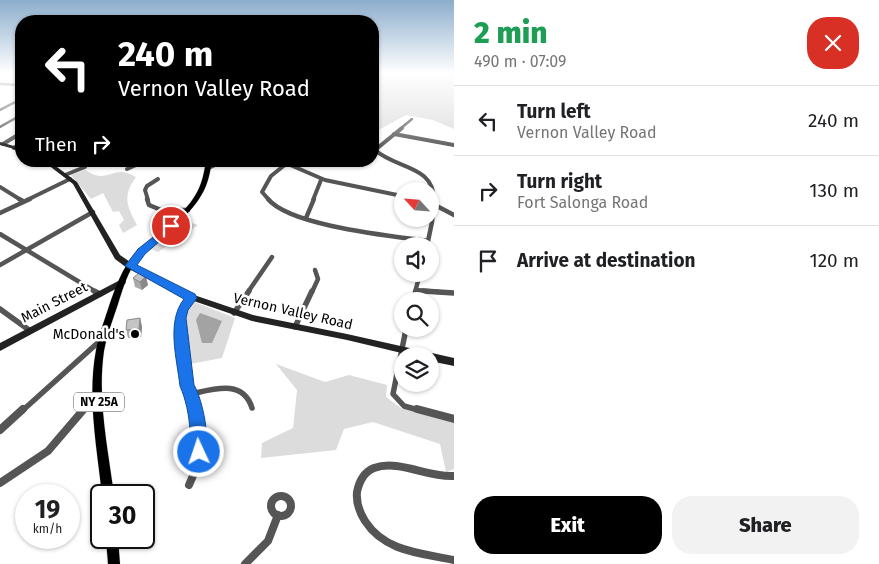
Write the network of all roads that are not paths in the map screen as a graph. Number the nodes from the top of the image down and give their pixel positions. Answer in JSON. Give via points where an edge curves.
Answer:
{"nodes":[{"id":1,"x":15,"y":102,"type":"edge"},
{"id":2,"x":0,"y":110,"type":"edge"},
{"id":3,"x":15,"y":118,"type":"edge"},
{"id":4,"x":412,"y":119,"type":"dead end"},
{"id":5,"x":0,"y":127,"type":"edge"},
{"id":6,"x":394,"y":134,"type":"junction"},
{"id":7,"x":15,"y":136,"type":"edge"},
{"id":8,"x":1,"y":144,"type":"edge"},
{"id":9,"x":379,"y":145,"type":"edge"},
{"id":10,"x":454,"y":145,"type":"edge"},
{"id":11,"x":14,"y":148,"type":"edge"},
{"id":12,"x":379,"y":153,"type":"edge"},
{"id":13,"x":53,"y":167,"type":"edge"},
{"id":14,"x":85,"y":167,"type":"dead end"},
{"id":15,"x":132,"y":167,"type":"edge"},
{"id":16,"x":209,"y":167,"type":"edge"},
{"id":17,"x":282,"y":167,"type":"edge"},
{"id":18,"x":293,"y":167,"type":"edge"},
{"id":19,"x":127,"y":169,"type":"dead end"},
{"id":20,"x":67,"y":177,"type":"junction"},
{"id":21,"x":158,"y":179,"type":"dead end"},
{"id":22,"x":321,"y":180,"type":"junction"},
{"id":23,"x":429,"y":182,"type":"edge"},
{"id":24,"x":0,"y":187,"type":"edge"},
{"id":25,"x":394,"y":195,"type":"edge"},
{"id":26,"x":23,"y":201,"type":"junction"},
{"id":27,"x":439,"y":208,"type":"edge"},
{"id":28,"x":188,"y":210,"type":"junction"},
{"id":29,"x":0,"y":212,"type":"edge"},
{"id":30,"x":92,"y":212,"type":"junction"},
{"id":31,"x":454,"y":215,"type":"edge"},
{"id":32,"x":306,"y":218,"type":"junction"},
{"id":33,"x":0,"y":234,"type":"edge"},
{"id":34,"x":394,"y":238,"type":"edge"},
{"id":35,"x":26,"y":249,"type":"junction"},
{"id":36,"x":272,"y":257,"type":"dead end"},
{"id":37,"x":0,"y":264,"type":"edge"},
{"id":38,"x":130,"y":266,"type":"junction"},
{"id":39,"x":315,"y":270,"type":"dead end"},
{"id":40,"x":122,"y":282,"type":"junction"},
{"id":41,"x":418,"y":282,"type":"edge"},
{"id":42,"x":416,"y":290,"type":"joint"},
{"id":43,"x":454,"y":293,"type":"edge"},
{"id":44,"x":100,"y":294,"type":"junction"},
{"id":45,"x":191,"y":298,"type":"junction"},
{"id":46,"x":0,"y":309,"type":"edge"},
{"id":47,"x":234,"y":313,"type":"junction"},
{"id":48,"x":295,"y":327,"type":"junction"},
{"id":49,"x":29,"y":330,"type":"junction"},
{"id":50,"x":103,"y":339,"type":"junction"},
{"id":51,"x":0,"y":347,"type":"edge"},
{"id":52,"x":394,"y":348,"type":"edge"},
{"id":53,"x":439,"y":358,"type":"edge"},
{"id":54,"x":454,"y":362,"type":"edge"},
{"id":55,"x":394,"y":388,"type":"edge"},
{"id":56,"x":98,"y":394,"type":"junction"},
{"id":57,"x":191,"y":394,"type":"junction"},
{"id":58,"x":252,"y":408,"type":"dead end"},
{"id":59,"x":454,"y":419,"type":"edge"},
{"id":60,"x":0,"y":430,"type":"edge"},
{"id":61,"x":454,"y":476,"type":"edge"},
{"id":62,"x":0,"y":483,"type":"edge"},
{"id":63,"x":107,"y":484,"type":"edge"},
{"id":64,"x":190,"y":485,"type":"dead end"},
{"id":65,"x":278,"y":515,"type":"dead end"},
{"id":66,"x":113,"y":549,"type":"edge"},
{"id":67,"x":454,"y":560,"type":"edge"},
{"id":68,"x":114,"y":564,"type":"edge"},
{"id":69,"x":245,"y":564,"type":"edge"}],
"edges":[{"from":1,"to":2,"type":"street"},
{"from":3,"to":5,"type":"street"},
{"from":4,"to":6,"type":"street"},
{"from":6,"to":9,"type":"street"},
{"from":6,"to":10,"type":"street"},
{"from":7,"to":8,"type":"street"},
{"from":8,"to":11,"type":"main road"},
{"from":12,"to":23,"type":"street","via":[[391,162],[413,169]]},
{"from":13,"to":20,"type":"main road"},
{"from":14,"to":20,"type":"street"},
{"from":15,"to":19,"type":"street"},
{"from":16,"to":28,"type":"main road","number":"NY 25A","via":[[204,187]]},
{"from":17,"to":32,"type":"street","via":[[270,176],[262,192],[264,198],[273,206]]},
{"from":18,"to":22,"type":"street"},
{"from":20,"to":26,"type":"street"},
{"from":20,"to":30,"type":"main road","name":"Vernon Valley Road","via":[[75,183]]},
{"from":21,"to":28,"type":"street","via":[[145,190],[149,204],[161,210]]},
{"from":22,"to":25,"type":"street","via":[[346,188]]},
{"from":22,"to":32,"type":"street"},
{"from":24,"to":26,"type":"street"},
{"from":26,"to":29,"type":"street"},
{"from":27,"to":31,"type":"street"},
{"from":28,"to":38,"type":"main road","number":"NY 25A"},
{"from":30,"to":35,"type":"street"},
{"from":30,"to":38,"type":"main road","name":"Vernon Valley Road","via":[[117,257]]},
{"from":32,"to":34,"type":"street"},
{"from":33,"to":35,"type":"street"},
{"from":35,"to":37,"type":"street"},
{"from":35,"to":44,"type":"street"},
{"from":36,"to":47,"type":"street"},
{"from":38,"to":40,"type":"main road","number":"NY 25A"},
{"from":38,"to":45,"type":"main road","name":"Vernon Valley Road"},
{"from":39,"to":48,"type":"street","via":[[318,279]]},
{"from":40,"to":44,"type":"main road","name":"Main Street"},
{"from":40,"to":50,"type":"main road","number":"NY 25A"},
{"from":41,"to":42,"type":"street"},
{"from":42,"to":43,"type":"street"},
{"from":44,"to":49,"type":"main road","name":"Main Street"},
{"from":45,"to":47,"type":"main road","name":"Vernon Valley Road"},
{"from":45,"to":57,"type":"street","via":[[180,318],[187,386]]},
{"from":46,"to":49,"type":"street"},
{"from":47,"to":48,"type":"main road","name":"Vernon Valley Road"},
{"from":48,"to":52,"type":"main road","name":"Vernon Valley Road"},
{"from":49,"to":51,"type":"main road","name":"Main Street"},
{"from":50,"to":56,"type":"main road","number":"NY 25A"},
{"from":50,"to":60,"type":"street"},
{"from":53,"to":54,"type":"main road","name":"Vernon Valley Road"},
{"from":55,"to":59,"type":"street","via":[[393,394],[404,406]]},
{"from":56,"to":62,"type":"street","via":[[48,451]]},
{"from":56,"to":63,"type":"main road","number":"NY 25A"},
{"from":57,"to":58,"type":"street","via":[[218,388],[237,389],[245,392]]},
{"from":57,"to":64,"type":"street","via":[[199,452],[196,473]]},
{"from":61,"to":67,"type":"street","via":[[436,476],[390,466],[376,467],[360,481],[357,502],[362,515],[379,538],[399,547]]},
{"from":65,"to":69,"type":"street","via":[[268,541]]},
{"from":66,"to":68,"type":"main road"}]}
